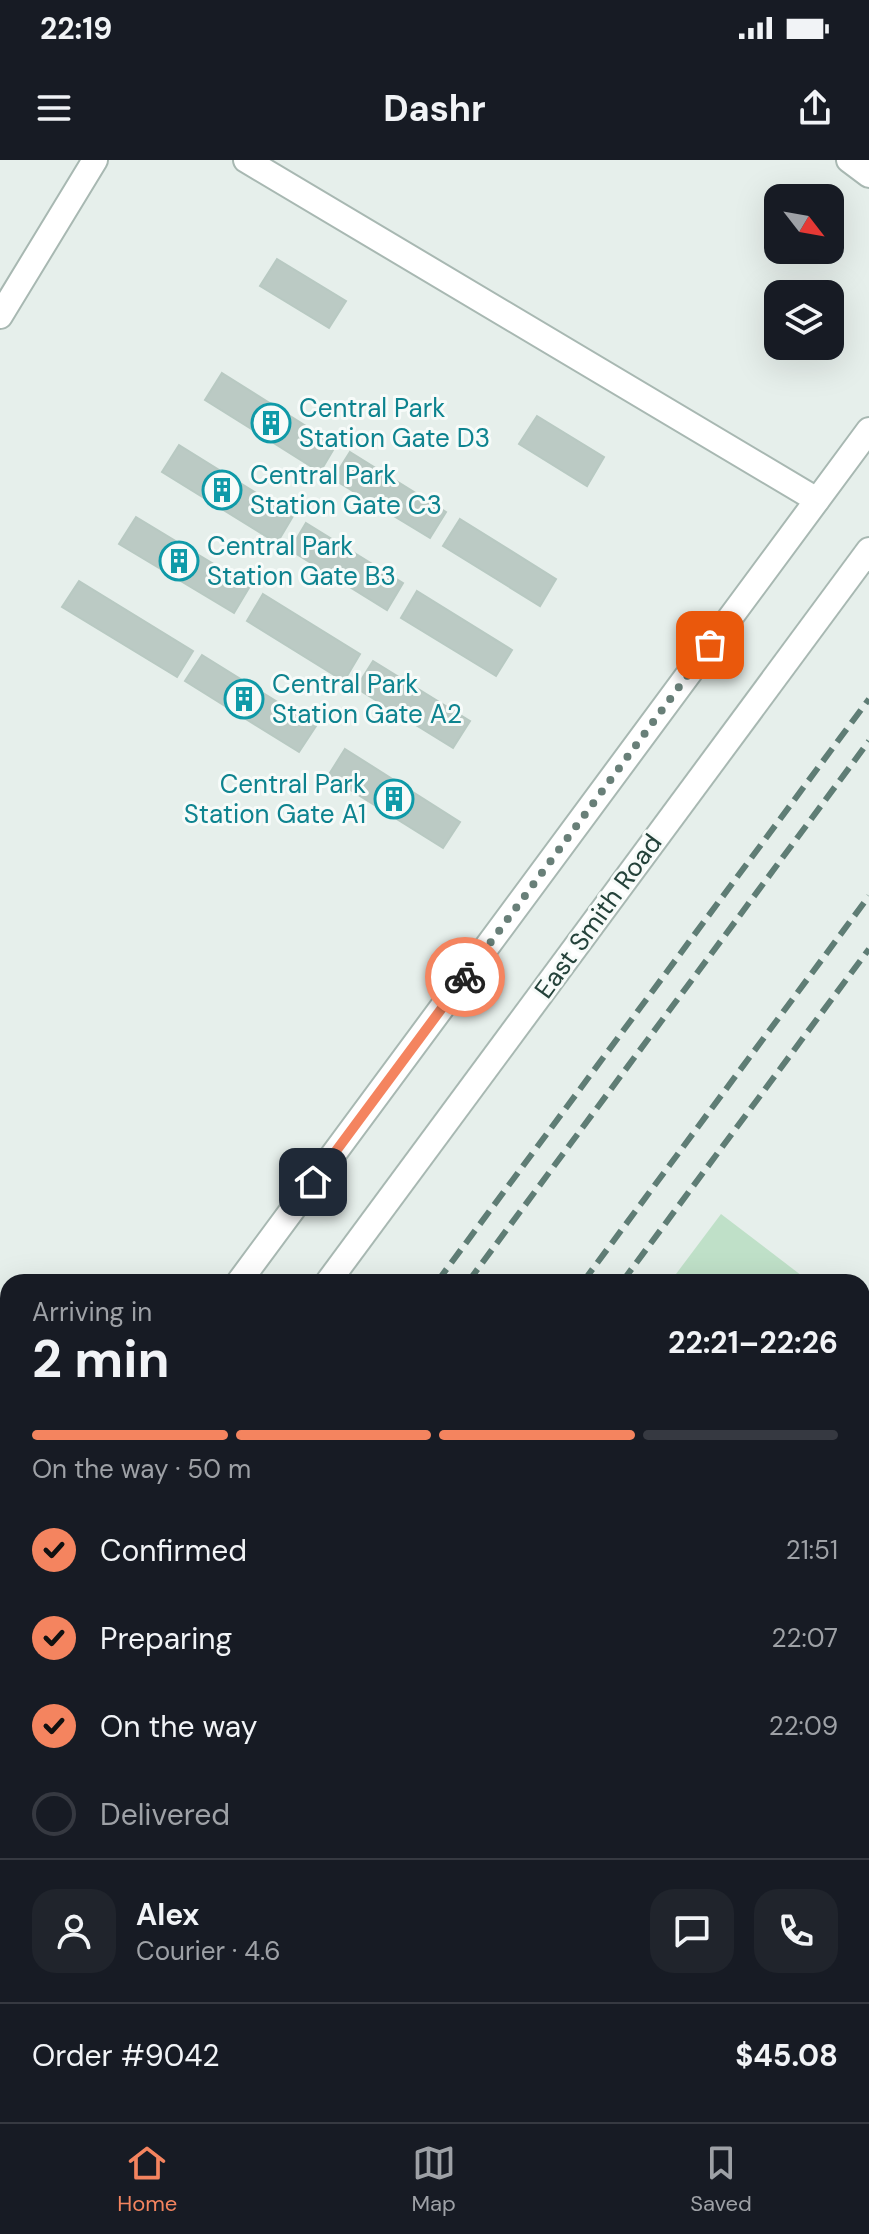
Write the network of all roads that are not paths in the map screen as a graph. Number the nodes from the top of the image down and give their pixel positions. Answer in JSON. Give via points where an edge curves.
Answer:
{"nodes":[{"id":1,"x":95,"y":160,"type":"edge"},
{"id":2,"x":246,"y":160,"type":"edge"},
{"id":3,"x":849,"y":160,"type":"edge"},
{"id":4,"x":869,"y":175,"type":"edge"},
{"id":5,"x":0,"y":316,"type":"edge"},
{"id":6,"x":869,"y":430,"type":"edge"},
{"id":7,"x":817,"y":500,"type":"junction"},
{"id":8,"x":869,"y":550,"type":"edge"},
{"id":9,"x":245,"y":1274,"type":"edge"},
{"id":10,"x":334,"y":1274,"type":"edge"}],
"edges":[{"from":1,"to":5,"type":"street"},
{"from":2,"to":7,"type":"street"},
{"from":3,"to":4,"type":"street"},
{"from":6,"to":7,"type":"street"},
{"from":7,"to":9,"type":"street"},
{"from":8,"to":10,"type":"street","name":"East Smith Road"}]}
